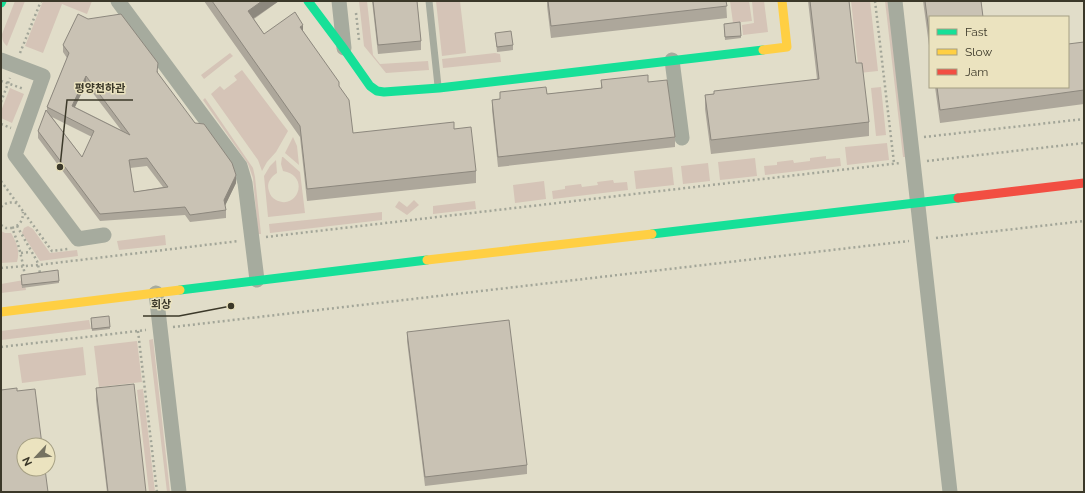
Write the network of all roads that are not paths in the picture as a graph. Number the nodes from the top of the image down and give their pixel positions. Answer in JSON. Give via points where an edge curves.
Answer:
{"nodes":[{"id":1,"x":118,"y":1,"type":"edge"},
{"id":2,"x":308,"y":1,"type":"edge"},
{"id":3,"x":339,"y":1,"type":"edge"},
{"id":4,"x":429,"y":1,"type":"edge"},
{"id":5,"x":782,"y":1,"type":"edge"},
{"id":6,"x":895,"y":1,"type":"edge"},
{"id":7,"x":344,"y":48,"type":"junction"},
{"id":8,"x":1,"y":60,"type":"edge"},
{"id":9,"x":672,"y":60,"type":"junction"},
{"id":10,"x":438,"y":88,"type":"junction"},
{"id":11,"x":682,"y":138,"type":"dead end"},
{"id":12,"x":1084,"y":183,"type":"edge"},
{"id":13,"x":918,"y":202,"type":"junction"},
{"id":14,"x":104,"y":235,"type":"dead end"},
{"id":15,"x":257,"y":280,"type":"junction"},
{"id":16,"x":156,"y":292,"type":"junction"},
{"id":17,"x":1,"y":312,"type":"edge"},
{"id":18,"x":179,"y":492,"type":"edge"},
{"id":19,"x":950,"y":492,"type":"edge"}],
"edges":[{"from":1,"to":15,"type":"street","via":[[240,166],[245,183]]},
{"from":2,"to":7,"type":"main road"},
{"from":3,"to":7,"type":"street"},
{"from":4,"to":10,"type":"lane"},
{"from":5,"to":9,"type":"main road","via":[[787,47]]},
{"from":6,"to":13,"type":"street"},
{"from":7,"to":10,"type":"main road","via":[[376,91]]},
{"from":8,"to":14,"type":"street","via":[[43,76],[15,155],[78,239]]},
{"from":9,"to":10,"type":"main road"},
{"from":9,"to":11,"type":"street"},
{"from":12,"to":13,"type":"main road"},
{"from":13,"to":15,"type":"main road"},
{"from":13,"to":19,"type":"street"},
{"from":15,"to":16,"type":"main road"},
{"from":16,"to":17,"type":"main road"},
{"from":16,"to":18,"type":"street"}]}
